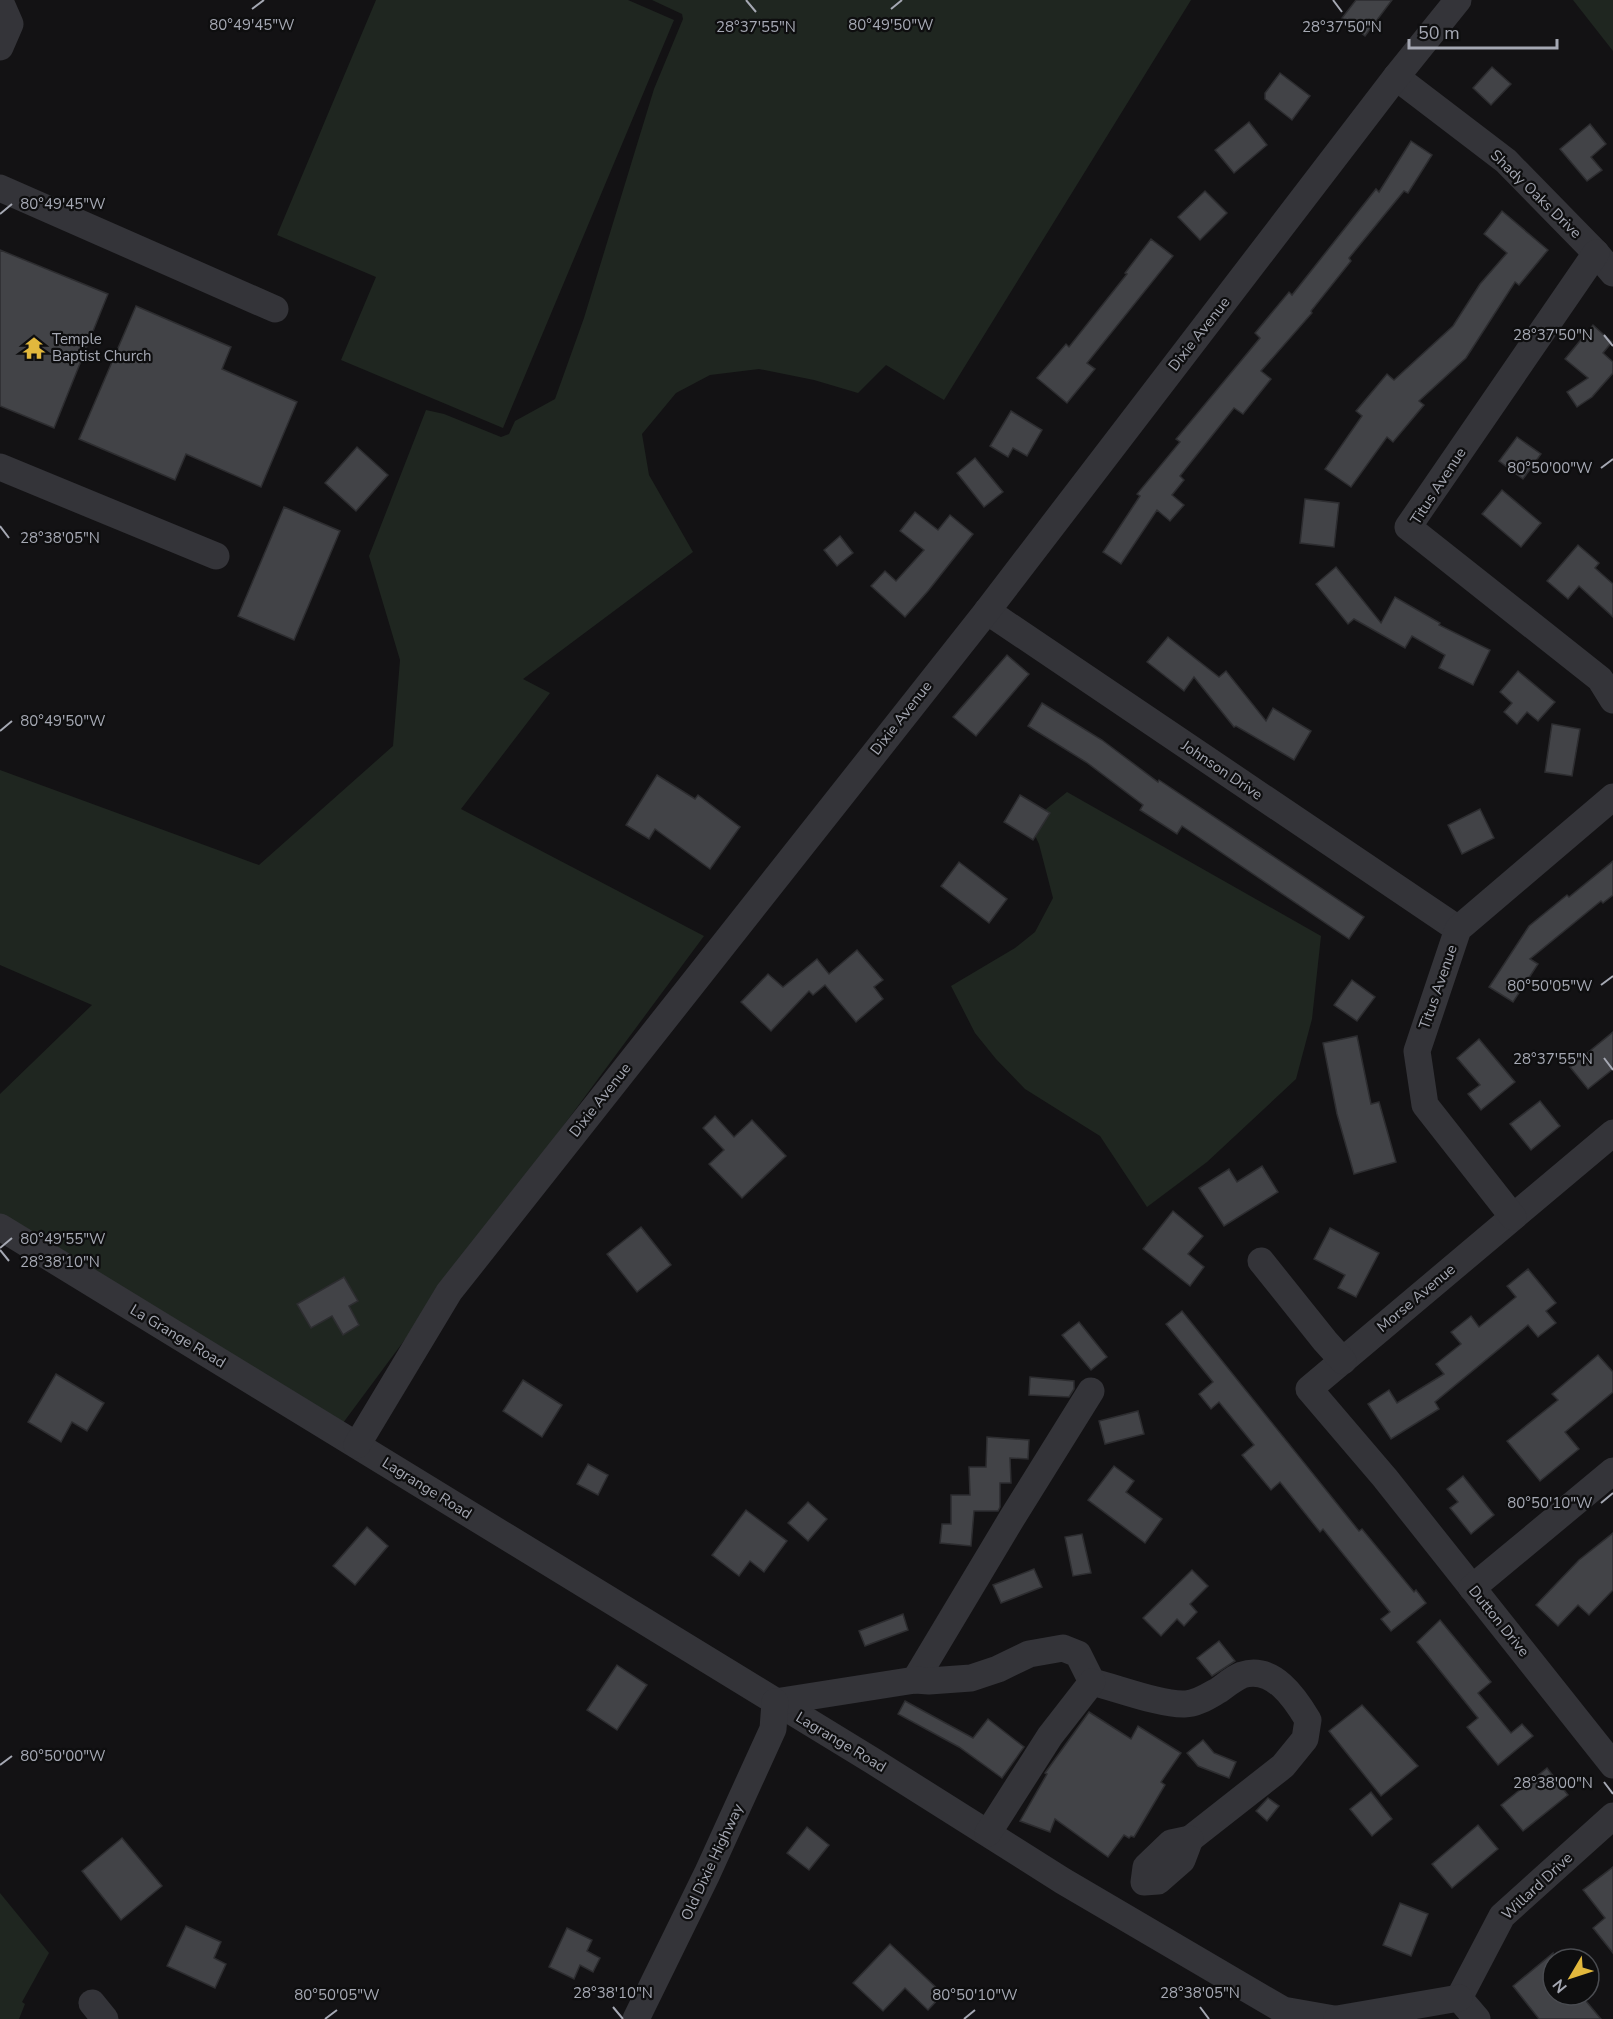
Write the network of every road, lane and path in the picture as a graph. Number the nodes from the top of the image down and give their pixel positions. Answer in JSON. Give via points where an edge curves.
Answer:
{"nodes":[{"id":1,"x":1458,"y":0,"type":"edge"},
{"id":2,"x":0,"y":1,"type":"edge"},
{"id":3,"x":0,"y":47,"type":"edge"},
{"id":4,"x":1396,"y":77,"type":"junction"},
{"id":5,"x":0,"y":188,"type":"edge"},
{"id":6,"x":1605,"y":263,"type":"edge"},
{"id":7,"x":275,"y":309,"type":"dead end"},
{"id":8,"x":0,"y":467,"type":"edge"},
{"id":9,"x":216,"y":556,"type":"dead end"},
{"id":10,"x":987,"y":611,"type":"junction"},
{"id":11,"x":1613,"y":700,"type":"edge"},
{"id":12,"x":1613,"y":797,"type":"edge"},
{"id":13,"x":1458,"y":929,"type":"junction"},
{"id":14,"x":1613,"y":1133,"type":"edge"},
{"id":15,"x":1513,"y":1217,"type":"junction"},
{"id":16,"x":0,"y":1227,"type":"edge"},
{"id":17,"x":1261,"y":1261,"type":"dead end"},
{"id":18,"x":1343,"y":1361,"type":"junction"},
{"id":19,"x":1091,"y":1391,"type":"dead end"},
{"id":20,"x":357,"y":1445,"type":"junction"},
{"id":21,"x":1613,"y":1471,"type":"edge"},
{"id":22,"x":1384,"y":1478,"type":"joint"},
{"id":23,"x":1472,"y":1588,"type":"junction"},
{"id":24,"x":915,"y":1680,"type":"junction"},
{"id":25,"x":1092,"y":1682,"type":"junction"},
{"id":26,"x":775,"y":1701,"type":"junction"},
{"id":27,"x":1613,"y":1765,"type":"edge"},
{"id":28,"x":1613,"y":1816,"type":"edge"},
{"id":29,"x":988,"y":1833,"type":"junction"},
{"id":30,"x":1125,"y":1917,"type":"junction"},
{"id":31,"x":1459,"y":1998,"type":"junction"},
{"id":32,"x":636,"y":2019,"type":"edge"},
{"id":33,"x":1335,"y":2019,"type":"edge"},
{"id":34,"x":1477,"y":2019,"type":"edge"}],
"edges":[{"from":1,"to":4,"type":"street","name":"Dixie Avenue"},
{"from":2,"to":3,"type":"street","via":[[10,24]]},
{"from":4,"to":6,"type":"street","name":"Shady Oaks Drive","via":[[1506,161]]},
{"from":4,"to":10,"type":"street","name":"Dixie Avenue"},
{"from":5,"to":7,"type":"street"},
{"from":6,"to":11,"type":"street","name":"Titus Avenue","via":[[1408,527],[1600,679]]},
{"from":8,"to":9,"type":"street"},
{"from":10,"to":13,"type":"street","name":"Johnson Drive"},
{"from":10,"to":20,"type":"street","name":"Dixie Avenue","via":[[449,1292]]},
{"from":12,"to":13,"type":"street","name":"Titus Avenue"},
{"from":13,"to":15,"type":"street","name":"Titus Avenue","via":[[1416,1051],[1425,1105]]},
{"from":14,"to":15,"type":"street","name":"Morse Avenue"},
{"from":15,"to":18,"type":"street","name":"Morse Avenue"},
{"from":16,"to":20,"type":"street","name":"La Grange Road"},
{"from":17,"to":18,"type":"street"},
{"from":18,"to":22,"type":"street","name":"Morse Avenue","via":[[1309,1389]]},
{"from":19,"to":24,"type":"street"},
{"from":20,"to":26,"type":"street","name":"Lagrange Road"},
{"from":21,"to":23,"type":"street"},
{"from":22,"to":23,"type":"street","name":"Dutton Drive"},
{"from":23,"to":27,"type":"street","name":"Dutton Drive"},
{"from":24,"to":25,"type":"street","via":[[971,1678],[1029,1654],[1064,1648],[1078,1654]]},
{"from":24,"to":26,"type":"street"},
{"from":25,"to":29,"type":"street","via":[[1050,1736]]},
{"from":25,"to":30,"type":"street","via":[[1186,1704],[1207,1697],[1242,1675],[1258,1673],[1274,1678],[1296,1699],[1308,1720],[1305,1739],[1283,1766],[1190,1839],[1182,1860],[1158,1881],[1144,1882]]},
{"from":26,"to":29,"type":"street","name":"Lagrange Road"},
{"from":26,"to":32,"type":"street","name":"Old Dixie Highway","via":[[773,1729]]},
{"from":28,"to":31,"type":"street","name":"Willard Drive","via":[[1502,1916]]},
{"from":29,"to":30,"type":"street","name":"Lagrange Road"},
{"from":30,"to":33,"type":"street","name":"Lagrange Road","via":[[1283,2010]]},
{"from":31,"to":33,"type":"street","name":"Lagrange Road"},
{"from":31,"to":34,"type":"street"}]}
